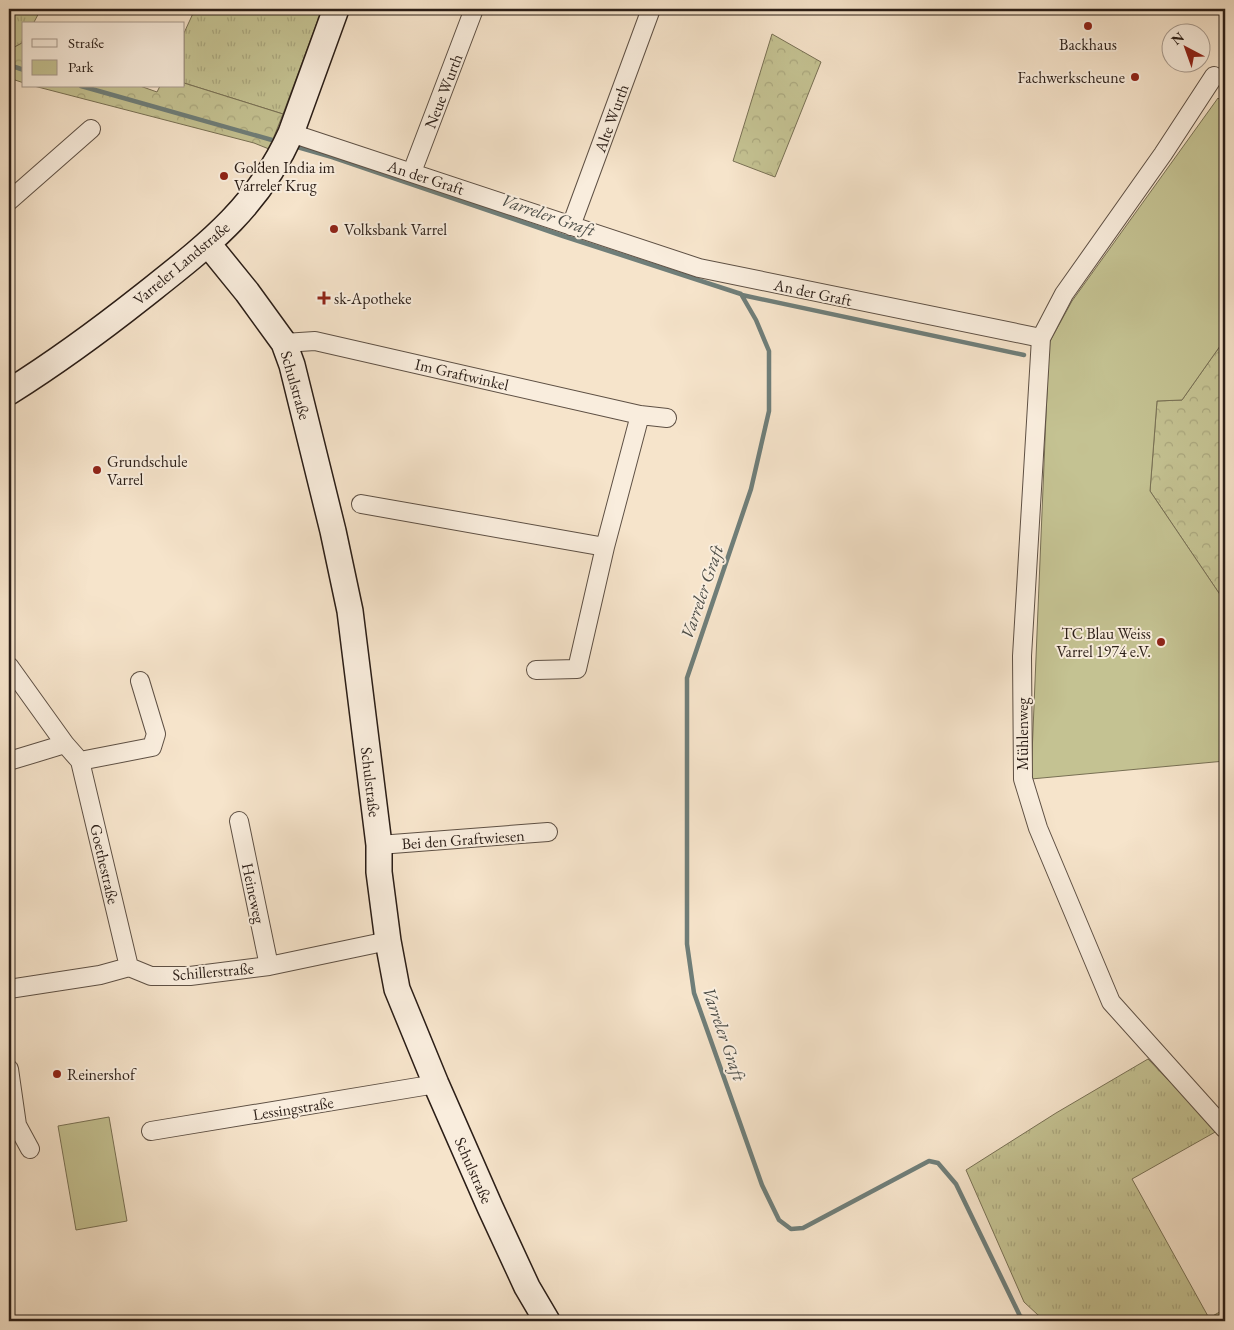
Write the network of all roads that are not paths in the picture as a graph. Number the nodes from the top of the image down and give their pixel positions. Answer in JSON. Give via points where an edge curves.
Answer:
{"nodes":[{"id":1,"x":336,"y":9,"type":"edge"},
{"id":2,"x":474,"y":9,"type":"edge"},
{"id":3,"x":651,"y":9,"type":"edge"},
{"id":4,"x":1214,"y":76,"type":"dead end"},
{"id":5,"x":91,"y":129,"type":"dead end"},
{"id":6,"x":288,"y":140,"type":"junction"},
{"id":7,"x":412,"y":172,"type":"junction"},
{"id":8,"x":9,"y":201,"type":"edge"},
{"id":9,"x":571,"y":226,"type":"junction"},
{"id":10,"x":208,"y":244,"type":"junction"},
{"id":11,"x":1041,"y":338,"type":"junction"},
{"id":12,"x":284,"y":343,"type":"junction"},
{"id":13,"x":9,"y":392,"type":"edge"},
{"id":14,"x":640,"y":415,"type":"junction"},
{"id":15,"x":667,"y":418,"type":"dead end"},
{"id":16,"x":360,"y":504,"type":"dead end"},
{"id":17,"x":605,"y":547,"type":"junction"},
{"id":18,"x":9,"y":666,"type":"edge"},
{"id":19,"x":536,"y":670,"type":"dead end"},
{"id":20,"x":140,"y":681,"type":"dead end"},
{"id":21,"x":65,"y":744,"type":"junction"},
{"id":22,"x":80,"y":761,"type":"junction"},
{"id":23,"x":9,"y":762,"type":"edge"},
{"id":24,"x":239,"y":821,"type":"dead end"},
{"id":25,"x":548,"y":832,"type":"dead end"},
{"id":26,"x":378,"y":845,"type":"junction"},
{"id":27,"x":388,"y":941,"type":"junction"},
{"id":28,"x":269,"y":966,"type":"junction"},
{"id":29,"x":129,"y":967,"type":"junction"},
{"id":30,"x":9,"y":989,"type":"edge"},
{"id":31,"x":9,"y":1069,"type":"edge"},
{"id":32,"x":436,"y":1084,"type":"junction"},
{"id":33,"x":1225,"y":1129,"type":"edge"},
{"id":34,"x":150,"y":1131,"type":"dead end"},
{"id":35,"x":30,"y":1149,"type":"dead end"},
{"id":36,"x":547,"y":1321,"type":"edge"}],
"edges":[{"from":1,"to":6,"type":"street","name":"Varreler Landstraße"},
{"from":2,"to":7,"type":"street","name":"Neue Wurth"},
{"from":3,"to":9,"type":"street","name":"Alte Wurth"},
{"from":4,"to":11,"type":"street","via":[[1064,294]]},
{"from":5,"to":8,"type":"street"},
{"from":6,"to":7,"type":"street","name":"An der Graft"},
{"from":6,"to":10,"type":"street","name":"Varreler Landstraße","via":[[274,168],[249,203]]},
{"from":7,"to":9,"type":"street","name":"An der Graft"},
{"from":9,"to":11,"type":"street","name":"An der Graft","via":[[699,268]]},
{"from":10,"to":12,"type":"street","name":"Schulstraße"},
{"from":10,"to":13,"type":"street","name":"Varreler Landstraße","via":[[94,335]]},
{"from":11,"to":33,"type":"street","name":"Mühlenweg","via":[[1022,656],[1022,779],[1038,828],[1111,1002]]},
{"from":12,"to":14,"type":"street","name":"Im Graftwinkel","via":[[315,340]]},
{"from":12,"to":26,"type":"street","name":"Schulstraße","via":[[304,409],[350,611]]},
{"from":14,"to":15,"type":"street","name":"Im Graftwinkel"},
{"from":14,"to":17,"type":"street"},
{"from":16,"to":17,"type":"street"},
{"from":17,"to":19,"type":"street","via":[[577,668]]},
{"from":18,"to":21,"type":"street","name":"Goethestraße"},
{"from":20,"to":22,"type":"street","via":[[156,734],[152,747]]},
{"from":21,"to":22,"type":"street","name":"Goethestraße"},
{"from":21,"to":23,"type":"street"},
{"from":22,"to":29,"type":"street","name":"Goethestraße"},
{"from":24,"to":28,"type":"street","name":"Heineweg"},
{"from":25,"to":26,"type":"street","name":"Bei den Graftwiesen"},
{"from":26,"to":27,"type":"street","name":"Schulstraße"},
{"from":27,"to":28,"type":"street","name":"Schillerstraße"},
{"from":27,"to":32,"type":"street","name":"Schulstraße","via":[[397,989]]},
{"from":28,"to":29,"type":"street","name":"Schillerstraße","via":[[190,976],[151,976]]},
{"from":29,"to":30,"type":"street","via":[[100,975]]},
{"from":31,"to":35,"type":"street","via":[[17,1125]]},
{"from":32,"to":34,"type":"street","name":"Lessingstraße"},
{"from":32,"to":36,"type":"street","name":"Schulstraße","via":[[527,1287]]}]}
